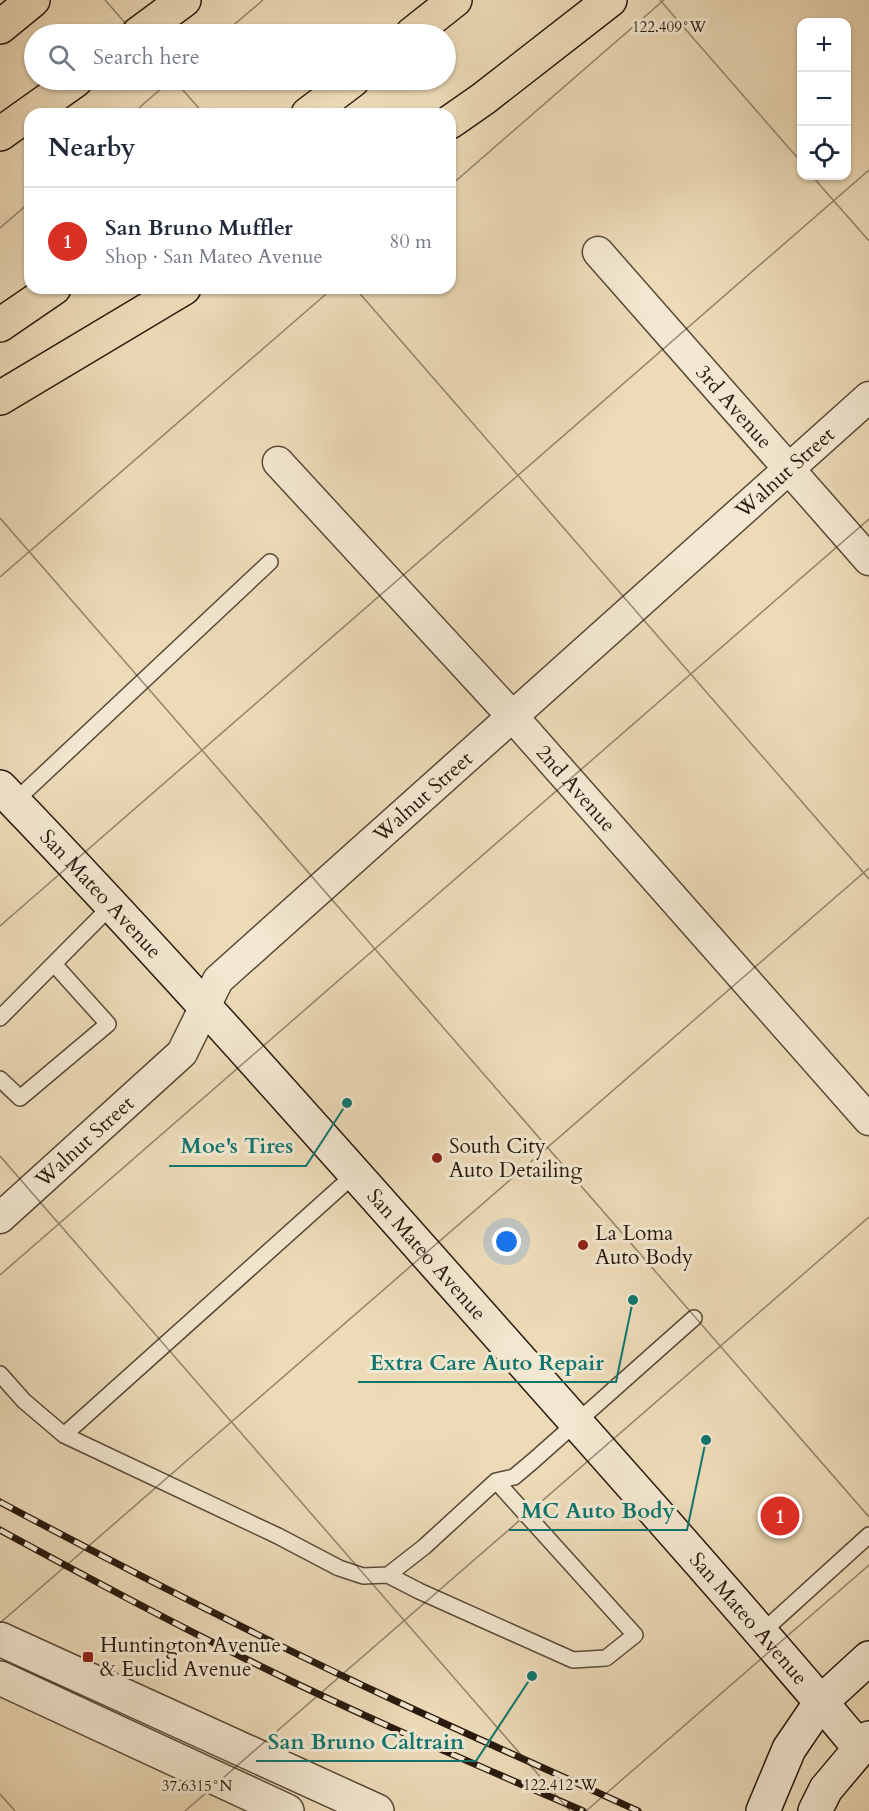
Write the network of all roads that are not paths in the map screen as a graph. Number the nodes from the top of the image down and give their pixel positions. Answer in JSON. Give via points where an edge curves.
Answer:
{"nodes":[{"id":1,"x":33,"y":0,"type":"edge"},
{"id":2,"x":184,"y":0,"type":"edge"},
{"id":3,"x":455,"y":0,"type":"edge"},
{"id":4,"x":610,"y":0,"type":"edge"},
{"id":5,"x":152,"y":24,"type":"edge"},
{"id":6,"x":425,"y":24,"type":"edge"},
{"id":7,"x":0,"y":27,"type":"edge"},
{"id":8,"x":61,"y":90,"type":"edge"},
{"id":9,"x":340,"y":90,"type":"edge"},
{"id":10,"x":36,"y":108,"type":"edge"},
{"id":11,"x":316,"y":108,"type":"edge"},
{"id":12,"x":24,"y":117,"type":"edge"},
{"id":13,"x":456,"y":118,"type":"edge"},
{"id":14,"x":0,"y":134,"type":"edge"},
{"id":15,"x":598,"y":252,"type":"dead end"},
{"id":16,"x":45,"y":294,"type":"edge"},
{"id":17,"x":174,"y":294,"type":"edge"},
{"id":18,"x":0,"y":325,"type":"edge"},
{"id":19,"x":869,"y":396,"type":"edge"},
{"id":20,"x":0,"y":398,"type":"edge"},
{"id":21,"x":278,"y":462,"type":"dead end"},
{"id":22,"x":788,"y":470,"type":"junction"},
{"id":23,"x":869,"y":560,"type":"edge"},
{"id":24,"x":270,"y":562,"type":"dead end"},
{"id":25,"x":513,"y":717,"type":"junction"},
{"id":26,"x":7,"y":794,"type":"edge"},
{"id":27,"x":113,"y":904,"type":"junction"},
{"id":28,"x":54,"y":964,"type":"junction"},
{"id":29,"x":206,"y":1006,"type":"junction"},
{"id":30,"x":0,"y":1018,"type":"edge"},
{"id":31,"x":0,"y":1079,"type":"edge"},
{"id":32,"x":869,"y":1120,"type":"edge"},
{"id":33,"x":355,"y":1174,"type":"junction"},
{"id":34,"x":0,"y":1218,"type":"edge"},
{"id":35,"x":694,"y":1318,"type":"dead end"},
{"id":36,"x":0,"y":1374,"type":"edge"},
{"id":37,"x":576,"y":1422,"type":"junction"},
{"id":38,"x":64,"y":1435,"type":"junction"},
{"id":39,"x":496,"y":1481,"type":"junction"},
{"id":40,"x":869,"y":1534,"type":"edge"},
{"id":41,"x":388,"y":1575,"type":"junction"},
{"id":42,"x":761,"y":1634,"type":"junction"},
{"id":43,"x":0,"y":1639,"type":"edge"},
{"id":44,"x":869,"y":1658,"type":"edge"},
{"id":45,"x":0,"y":1678,"type":"edge"},
{"id":46,"x":821,"y":1702,"type":"junction"},
{"id":47,"x":866,"y":1748,"type":"edge"},
{"id":48,"x":287,"y":1811,"type":"edge"},
{"id":49,"x":377,"y":1811,"type":"edge"},
{"id":50,"x":763,"y":1811,"type":"edge"},
{"id":51,"x":815,"y":1811,"type":"edge"}],
"edges":[{"from":1,"to":7,"type":"highway"},
{"from":2,"to":5,"type":"highway"},
{"from":3,"to":6,"type":"highway"},
{"from":4,"to":13,"type":"highway"},
{"from":8,"to":10,"type":"highway"},
{"from":9,"to":11,"type":"highway"},
{"from":12,"to":14,"type":"highway"},
{"from":15,"to":22,"type":"street","name":"3rd Avenue"},
{"from":16,"to":18,"type":"highway"},
{"from":17,"to":20,"type":"highway"},
{"from":19,"to":22,"type":"street","name":"Walnut Street"},
{"from":21,"to":25,"type":"street","name":"2nd Avenue"},
{"from":22,"to":23,"type":"street","name":"3rd Avenue"},
{"from":22,"to":25,"type":"street","name":"Walnut Street"},
{"from":24,"to":26,"type":"lane"},
{"from":25,"to":29,"type":"street","name":"Walnut Street","via":[[219,980]]},
{"from":25,"to":32,"type":"street","name":"2nd Avenue"},
{"from":26,"to":27,"type":"main road","name":"San Mateo Avenue"},
{"from":27,"to":28,"type":"lane"},
{"from":27,"to":29,"type":"main road","name":"San Mateo Avenue"},
{"from":28,"to":30,"type":"lane"},
{"from":28,"to":31,"type":"lane","via":[[108,1024],[20,1098]]},
{"from":29,"to":33,"type":"main road","name":"San Mateo Avenue"},
{"from":29,"to":34,"type":"street","name":"Walnut Street","via":[[182,1053]]},
{"from":33,"to":37,"type":"main road","name":"San Mateo Avenue"},
{"from":33,"to":38,"type":"lane"},
{"from":35,"to":37,"type":"lane"},
{"from":36,"to":38,"type":"lane"},
{"from":37,"to":39,"type":"lane","via":[[514,1477]]},
{"from":37,"to":42,"type":"main road","name":"San Mateo Avenue"},
{"from":38,"to":41,"type":"lane","via":[[339,1568],[363,1576]]},
{"from":39,"to":41,"type":"lane","via":[[417,1554]]},
{"from":39,"to":41,"type":"lane","via":[[635,1635],[606,1658],[573,1660]]},
{"from":40,"to":42,"type":"lane"},
{"from":42,"to":46,"type":"main road","name":"San Mateo Avenue"},
{"from":43,"to":49,"type":"main road"},
{"from":44,"to":46,"type":"main road"},
{"from":45,"to":48,"type":"main road"},
{"from":46,"to":47,"type":"main road","name":"San Mateo Avenue"},
{"from":46,"to":50,"type":"main road","via":[[789,1749]]},
{"from":47,"to":51,"type":"main road","via":[[826,1789]]}]}
